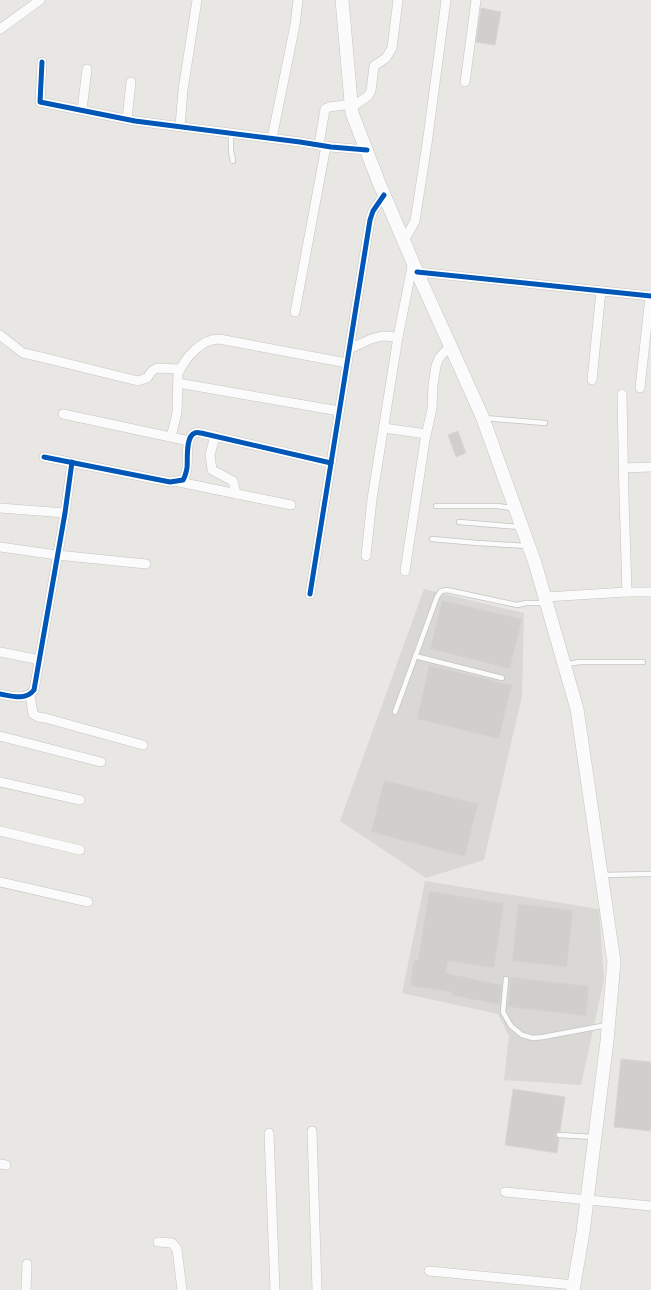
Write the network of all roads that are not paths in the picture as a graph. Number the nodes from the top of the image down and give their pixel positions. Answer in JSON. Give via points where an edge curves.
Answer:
{"nodes":[{"id":1,"x":40,"y":0,"type":"edge"},
{"id":2,"x":197,"y":0,"type":"edge"},
{"id":3,"x":298,"y":0,"type":"edge"},
{"id":4,"x":342,"y":0,"type":"edge"},
{"id":5,"x":398,"y":0,"type":"edge"},
{"id":6,"x":446,"y":0,"type":"edge"},
{"id":7,"x":476,"y":0,"type":"edge"},
{"id":8,"x":0,"y":29,"type":"edge"},
{"id":9,"x":42,"y":62,"type":"dead end"},
{"id":10,"x":87,"y":69,"type":"dead end"},
{"id":11,"x":131,"y":82,"type":"dead end"},
{"id":12,"x":466,"y":82,"type":"dead end"},
{"id":13,"x":352,"y":106,"type":"junction"},
{"id":14,"x":82,"y":110,"type":"junction"},
{"id":15,"x":127,"y":119,"type":"junction"},
{"id":16,"x":180,"y":126,"type":"junction"},
{"id":17,"x":231,"y":133,"type":"junction"},
{"id":18,"x":272,"y":138,"type":"junction"},
{"id":19,"x":322,"y":146,"type":"junction"},
{"id":20,"x":367,"y":150,"type":"junction"},
{"id":21,"x":233,"y":161,"type":"dead end"},
{"id":22,"x":384,"y":195,"type":"junction"},
{"id":23,"x":404,"y":241,"type":"junction"},
{"id":24,"x":415,"y":267,"type":"junction"},
{"id":25,"x":601,"y":291,"type":"junction"},
{"id":26,"x":650,"y":296,"type":"edge"},
{"id":27,"x":295,"y":312,"type":"dead end"},
{"id":28,"x":0,"y":335,"type":"edge"},
{"id":29,"x":398,"y":337,"type":"junction"},
{"id":30,"x":450,"y":346,"type":"junction"},
{"id":31,"x":349,"y":349,"type":"junction"},
{"id":32,"x":347,"y":363,"type":"junction"},
{"id":33,"x":180,"y":369,"type":"junction"},
{"id":34,"x":592,"y":380,"type":"dead end"},
{"id":35,"x":178,"y":383,"type":"junction"},
{"id":36,"x":640,"y":388,"type":"dead end"},
{"id":37,"x":622,"y":394,"type":"dead end"},
{"id":38,"x":339,"y":411,"type":"junction"},
{"id":39,"x":63,"y":414,"type":"dead end"},
{"id":40,"x":482,"y":418,"type":"junction"},
{"id":41,"x":545,"y":423,"type":"dead end"},
{"id":42,"x":384,"y":428,"type":"junction"},
{"id":43,"x":426,"y":434,"type":"junction"},
{"id":44,"x":214,"y":436,"type":"junction"},
{"id":45,"x":170,"y":437,"type":"junction"},
{"id":46,"x":189,"y":441,"type":"junction"},
{"id":47,"x":44,"y":457,"type":"dead end"},
{"id":48,"x":72,"y":462,"type":"junction"},
{"id":49,"x":331,"y":463,"type":"junction"},
{"id":50,"x":651,"y":467,"type":"edge"},
{"id":51,"x":623,"y":468,"type":"junction"},
{"id":52,"x":179,"y":482,"type":"junction"},
{"id":53,"x":236,"y":494,"type":"junction"},
{"id":54,"x":291,"y":505,"type":"dead end"},
{"id":55,"x":436,"y":506,"type":"dead end"},
{"id":56,"x":0,"y":508,"type":"edge"},
{"id":57,"x":515,"y":508,"type":"junction"},
{"id":58,"x":65,"y":512,"type":"junction"},
{"id":59,"x":459,"y":522,"type":"dead end"},
{"id":60,"x":522,"y":527,"type":"junction"},
{"id":61,"x":432,"y":539,"type":"dead end"},
{"id":62,"x":529,"y":546,"type":"junction"},
{"id":63,"x":0,"y":547,"type":"edge"},
{"id":64,"x":57,"y":555,"type":"junction"},
{"id":65,"x":366,"y":556,"type":"dead end"},
{"id":66,"x":146,"y":564,"type":"dead end"},
{"id":67,"x":405,"y":571,"type":"dead end"},
{"id":68,"x":627,"y":592,"type":"junction"},
{"id":69,"x":651,"y":592,"type":"edge"},
{"id":70,"x":310,"y":594,"type":"dead end"},
{"id":71,"x":546,"y":600,"type":"junction"},
{"id":72,"x":0,"y":652,"type":"edge"},
{"id":73,"x":415,"y":656,"type":"junction"},
{"id":74,"x":40,"y":660,"type":"junction"},
{"id":75,"x":643,"y":662,"type":"dead end"},
{"id":76,"x":564,"y":664,"type":"junction"},
{"id":77,"x":502,"y":678,"type":"dead end"},
{"id":78,"x":0,"y":694,"type":"edge"},
{"id":79,"x":30,"y":695,"type":"junction"},
{"id":80,"x":395,"y":712,"type":"dead end"},
{"id":81,"x":0,"y":736,"type":"edge"},
{"id":82,"x":143,"y":745,"type":"dead end"},
{"id":83,"x":101,"y":762,"type":"dead end"},
{"id":84,"x":0,"y":782,"type":"edge"},
{"id":85,"x":80,"y":800,"type":"dead end"},
{"id":86,"x":0,"y":832,"type":"edge"},
{"id":87,"x":80,"y":850,"type":"dead end"},
{"id":88,"x":651,"y":874,"type":"edge"},
{"id":89,"x":601,"y":875,"type":"junction"},
{"id":90,"x":0,"y":882,"type":"edge"},
{"id":91,"x":88,"y":902,"type":"dead end"},
{"id":92,"x":506,"y":979,"type":"dead end"},
{"id":93,"x":608,"y":1024,"type":"junction"},
{"id":94,"x":312,"y":1131,"type":"dead end"},
{"id":95,"x":269,"y":1133,"type":"dead end"},
{"id":96,"x":559,"y":1135,"type":"dead end"},
{"id":97,"x":595,"y":1138,"type":"junction"},
{"id":98,"x":505,"y":1192,"type":"dead end"},
{"id":99,"x":587,"y":1200,"type":"junction"},
{"id":100,"x":651,"y":1206,"type":"edge"},
{"id":101,"x":158,"y":1242,"type":"dead end"},
{"id":102,"x":27,"y":1264,"type":"dead end"},
{"id":103,"x":429,"y":1271,"type":"dead end"},
{"id":104,"x":573,"y":1288,"type":"edge"},
{"id":105,"x":26,"y":1290,"type":"edge"},
{"id":106,"x":182,"y":1290,"type":"edge"},
{"id":107,"x":275,"y":1290,"type":"edge"},
{"id":108,"x":317,"y":1290,"type":"edge"}],
"edges":[{"from":1,"to":8,"type":"street"},
{"from":2,"to":16,"type":"street"},
{"from":3,"to":18,"type":"street"},
{"from":4,"to":13,"type":"main road"},
{"from":5,"to":13,"type":"street","via":[[392,48],[386,58],[374,66],[368,96]]},
{"from":6,"to":23,"type":"street","via":[[415,221]]},
{"from":7,"to":12,"type":"street"},
{"from":9,"to":14,"type":"street","via":[[40,102]]},
{"from":10,"to":14,"type":"street"},
{"from":11,"to":15,"type":"street"},
{"from":13,"to":19,"type":"street","via":[[325,109]]},
{"from":13,"to":20,"type":"main road","via":[[352,113]]},
{"from":14,"to":15,"type":"street"},
{"from":15,"to":16,"type":"street"},
{"from":16,"to":17,"type":"street"},
{"from":17,"to":18,"type":"street"},
{"from":17,"to":21,"type":"lane"},
{"from":18,"to":19,"type":"street"},
{"from":19,"to":20,"type":"street"},
{"from":19,"to":27,"type":"street"},
{"from":20,"to":22,"type":"main road"},
{"from":22,"to":23,"type":"main road"},
{"from":22,"to":31,"type":"street","via":[[370,220]]},
{"from":23,"to":24,"type":"main road"},
{"from":24,"to":25,"type":"street"},
{"from":24,"to":29,"type":"street"},
{"from":24,"to":30,"type":"main road"},
{"from":25,"to":26,"type":"street"},
{"from":25,"to":34,"type":"street"},
{"from":26,"to":36,"type":"street"},
{"from":28,"to":33,"type":"street","via":[[23,354],[138,381],[147,378],[157,368]]},
{"from":29,"to":31,"type":"street","via":[[382,336]]},
{"from":29,"to":42,"type":"street"},
{"from":30,"to":40,"type":"main road"},
{"from":30,"to":43,"type":"street","via":[[439,358],[436,366],[432,409]]},
{"from":31,"to":32,"type":"street"},
{"from":32,"to":33,"type":"street","via":[[214,339],[203,344]]},
{"from":32,"to":38,"type":"street"},
{"from":33,"to":35,"type":"street"},
{"from":35,"to":38,"type":"street"},
{"from":35,"to":45,"type":"street","via":[[178,413]]},
{"from":37,"to":51,"type":"street"},
{"from":38,"to":49,"type":"street"},
{"from":39,"to":45,"type":"street"},
{"from":40,"to":41,"type":"lane"},
{"from":40,"to":57,"type":"main road"},
{"from":42,"to":43,"type":"street"},
{"from":42,"to":65,"type":"street","via":[[369,516]]},
{"from":43,"to":67,"type":"street"},
{"from":44,"to":46,"type":"street","via":[[195,433]]},
{"from":44,"to":49,"type":"street"},
{"from":44,"to":53,"type":"street","via":[[210,455],[212,470],[233,481]]},
{"from":45,"to":46,"type":"street"},
{"from":46,"to":52,"type":"street","via":[[187,467],[183,480]]},
{"from":47,"to":48,"type":"street"},
{"from":48,"to":52,"type":"street"},
{"from":48,"to":58,"type":"street"},
{"from":49,"to":70,"type":"street"},
{"from":50,"to":51,"type":"street"},
{"from":51,"to":68,"type":"street"},
{"from":52,"to":53,"type":"street"},
{"from":53,"to":54,"type":"street"},
{"from":55,"to":57,"type":"lane"},
{"from":56,"to":58,"type":"street"},
{"from":57,"to":60,"type":"main road"},
{"from":58,"to":64,"type":"street"},
{"from":59,"to":60,"type":"lane"},
{"from":60,"to":62,"type":"main road"},
{"from":61,"to":62,"type":"lane"},
{"from":62,"to":71,"type":"main road"},
{"from":63,"to":64,"type":"street"},
{"from":64,"to":66,"type":"street"},
{"from":64,"to":74,"type":"street"},
{"from":68,"to":69,"type":"street"},
{"from":68,"to":71,"type":"street"},
{"from":71,"to":73,"type":"lane","via":[[518,605],[447,590],[441,591]]},
{"from":71,"to":76,"type":"main road"},
{"from":72,"to":74,"type":"street"},
{"from":73,"to":77,"type":"lane"},
{"from":73,"to":80,"type":"lane"},
{"from":74,"to":79,"type":"street","via":[[34,690]]},
{"from":75,"to":76,"type":"lane"},
{"from":76,"to":89,"type":"main road","via":[[577,709]]},
{"from":78,"to":79,"type":"street","via":[[25,697]]},
{"from":79,"to":82,"type":"street","via":[[33,714],[38,717]]},
{"from":81,"to":83,"type":"street"},
{"from":84,"to":85,"type":"street"},
{"from":86,"to":87,"type":"street"},
{"from":88,"to":89,"type":"lane"},
{"from":89,"to":93,"type":"main road","via":[[614,962]]},
{"from":90,"to":91,"type":"street"},
{"from":92,"to":93,"type":"lane","via":[[503,1012],[511,1026],[522,1035],[543,1037]]},
{"from":93,"to":97,"type":"main road"},
{"from":94,"to":108,"type":"street"},
{"from":95,"to":107,"type":"street"},
{"from":96,"to":97,"type":"lane"},
{"from":97,"to":99,"type":"main road"},
{"from":98,"to":99,"type":"street"},
{"from":99,"to":100,"type":"street"},
{"from":99,"to":104,"type":"main road"},
{"from":101,"to":106,"type":"street","via":[[172,1243],[177,1249]]},
{"from":102,"to":105,"type":"street"},
{"from":103,"to":104,"type":"street"}]}
